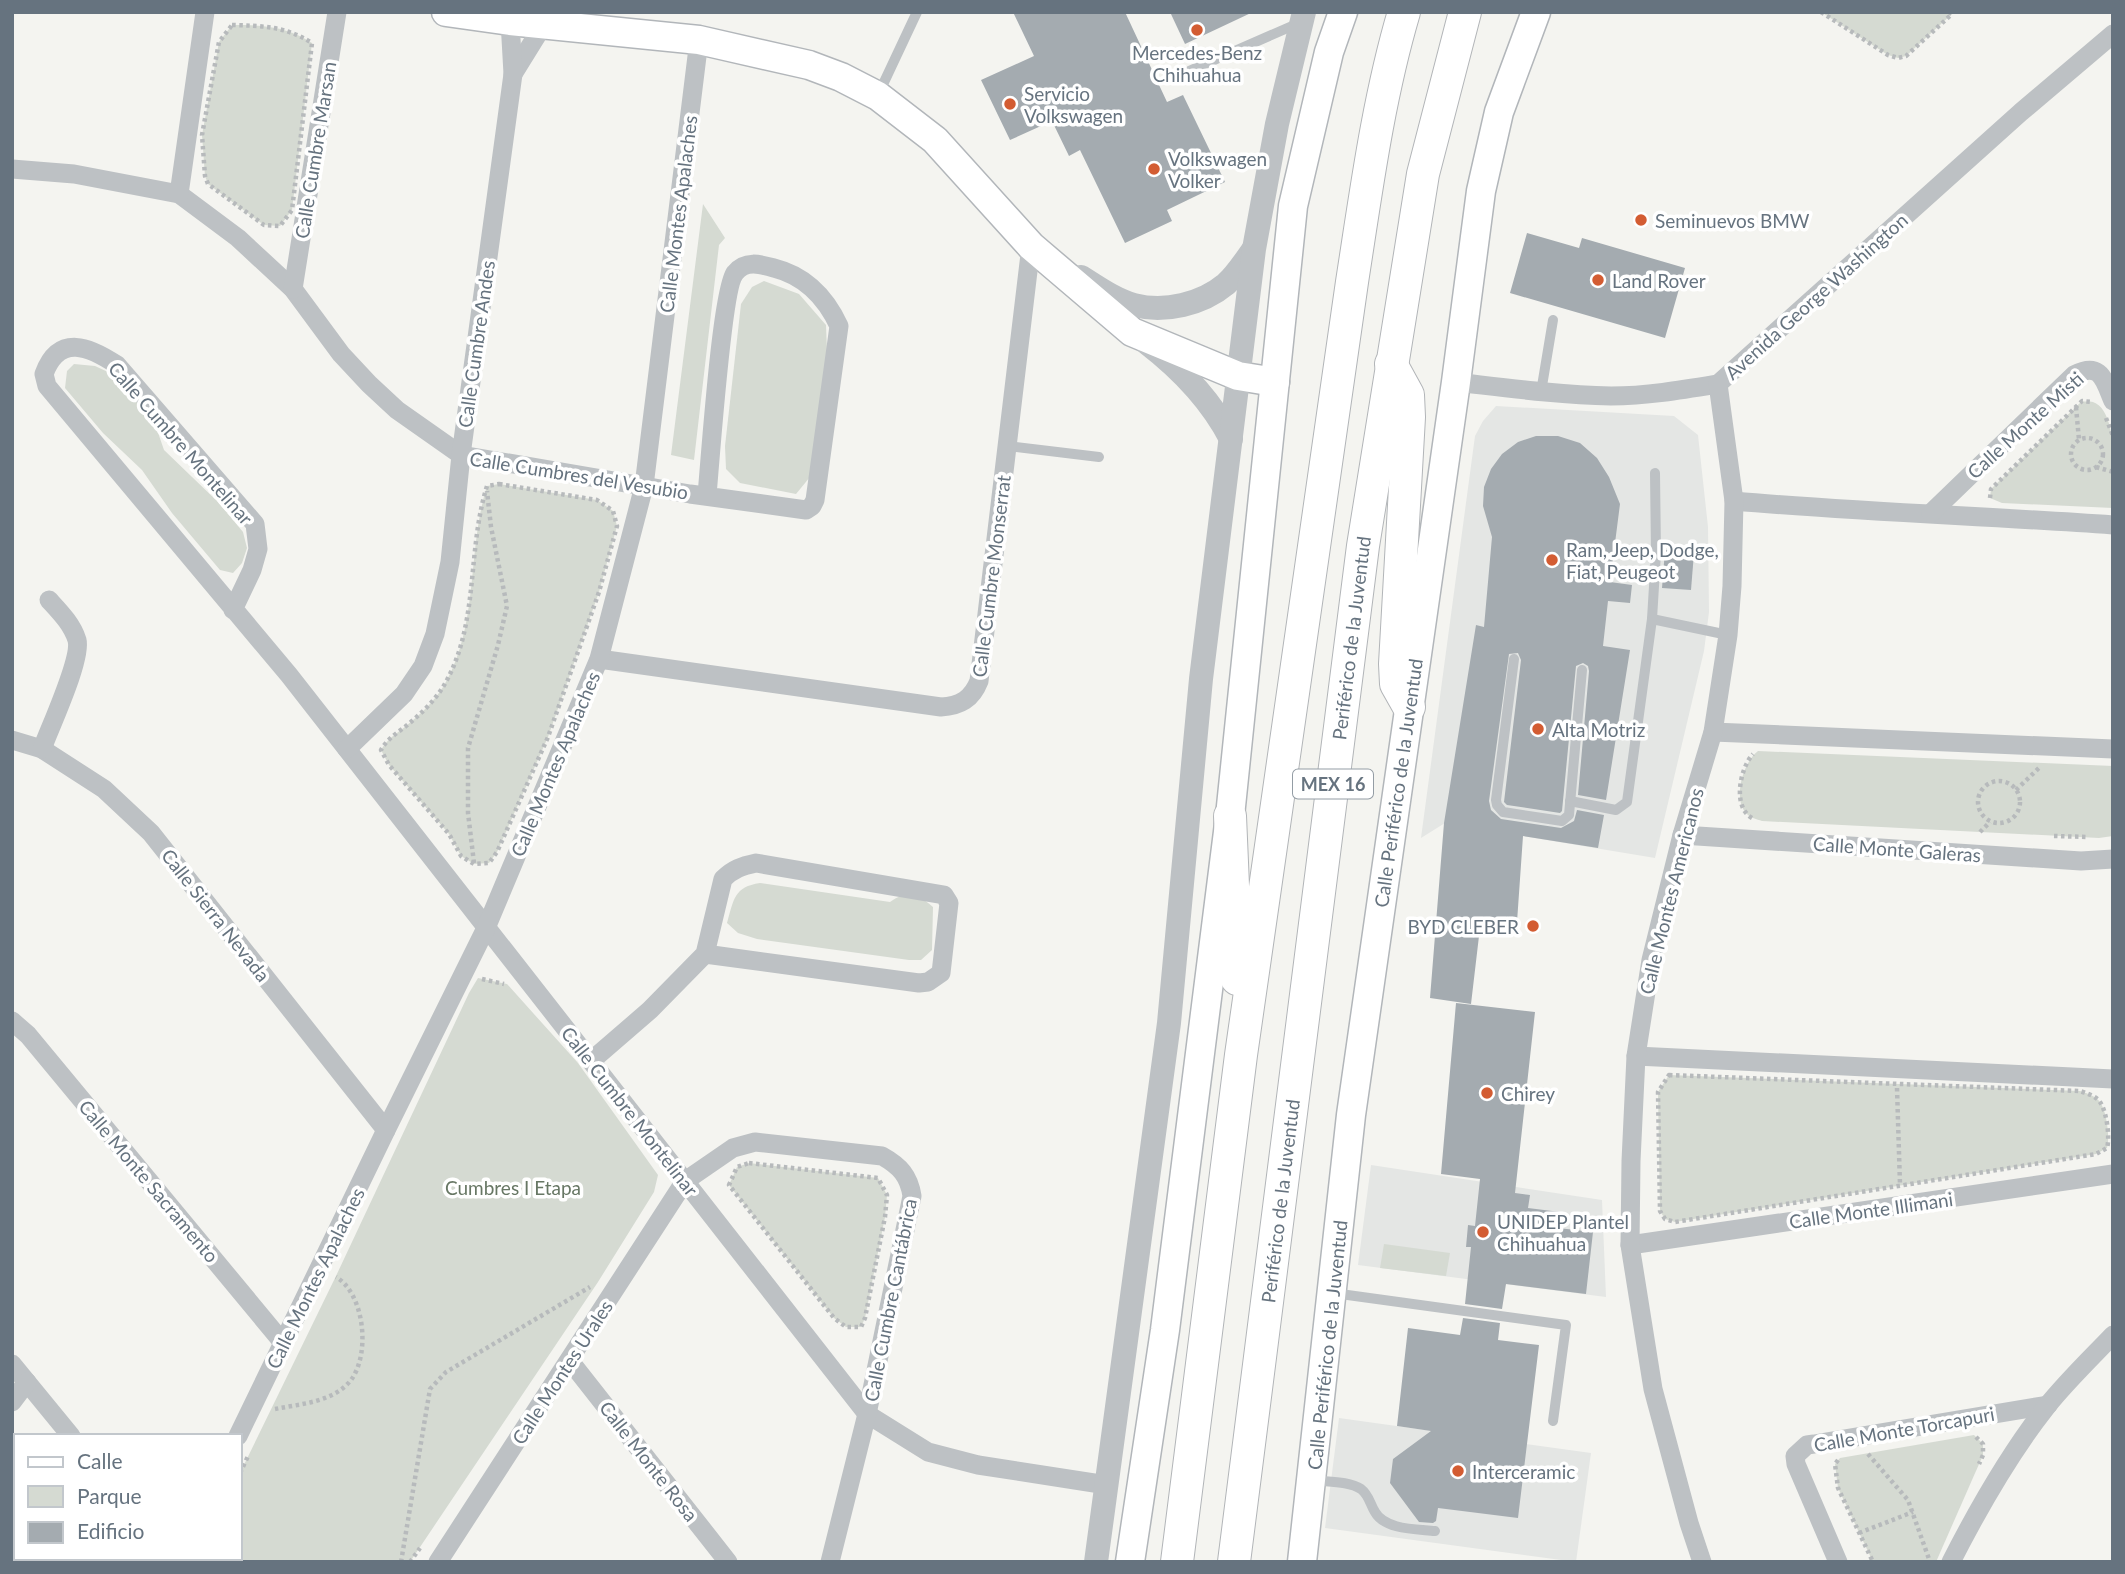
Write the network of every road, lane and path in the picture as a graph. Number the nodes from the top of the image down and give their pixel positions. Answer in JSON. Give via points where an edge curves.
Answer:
{"nodes":[{"id":1,"x":205,"y":12,"type":"edge"},
{"id":2,"x":337,"y":12,"type":"edge"},
{"id":3,"x":446,"y":12,"type":"edge"},
{"id":4,"x":917,"y":12,"type":"edge"},
{"id":5,"x":1343,"y":12,"type":"edge"},
{"id":6,"x":1404,"y":12,"type":"edge"},
{"id":7,"x":1465,"y":12,"type":"edge"},
{"id":8,"x":1536,"y":12,"type":"edge"},
{"id":9,"x":1821,"y":12,"type":"edge"},
{"id":10,"x":1949,"y":12,"type":"edge"},
{"id":11,"x":511,"y":17,"type":"edge"},
{"id":12,"x":545,"y":18,"type":"edge"},
{"id":13,"x":1301,"y":18,"type":"edge"},
{"id":14,"x":2113,"y":34,"type":"edge"},
{"id":15,"x":699,"y":40,"type":"junction"},
{"id":16,"x":1189,"y":71,"type":"dead end"},
{"id":17,"x":513,"y":74,"type":"junction"},
{"id":18,"x":878,"y":96,"type":"junction"},
{"id":19,"x":12,"y":169,"type":"edge"},
{"id":20,"x":178,"y":194,"type":"junction"},
{"id":21,"x":280,"y":226,"type":"joint"},
{"id":22,"x":1031,"y":246,"type":"junction"},
{"id":23,"x":1254,"y":249,"type":"junction"},
{"id":24,"x":293,"y":289,"type":"junction"},
{"id":25,"x":1553,"y":320,"type":"dead end"},
{"id":26,"x":1132,"y":332,"type":"junction"},
{"id":27,"x":1391,"y":364,"type":"junction"},
{"id":28,"x":1238,"y":376,"type":"junction"},
{"id":29,"x":1275,"y":382,"type":"junction"},
{"id":30,"x":1456,"y":382,"type":"junction"},
{"id":31,"x":1718,"y":384,"type":"junction"},
{"id":32,"x":1541,"y":392,"type":"junction"},
{"id":33,"x":2103,"y":404,"type":"edge"},
{"id":34,"x":2076,"y":407,"type":"junction"},
{"id":35,"x":2113,"y":436,"type":"edge"},
{"id":36,"x":1231,"y":439,"type":"junction"},
{"id":37,"x":2079,"y":440,"type":"junction"},
{"id":38,"x":1007,"y":446,"type":"junction"},
{"id":39,"x":461,"y":455,"type":"junction"},
{"id":40,"x":1099,"y":457,"type":"dead end"},
{"id":41,"x":2096,"y":467,"type":"junction"},
{"id":42,"x":2113,"y":472,"type":"edge"},
{"id":43,"x":1655,"y":473,"type":"dead end"},
{"id":44,"x":486,"y":486,"type":"junction"},
{"id":45,"x":644,"y":486,"type":"junction"},
{"id":46,"x":707,"y":495,"type":"junction"},
{"id":47,"x":1734,"y":501,"type":"junction"},
{"id":48,"x":2002,"y":503,"type":"dead end"},
{"id":49,"x":1931,"y":513,"type":"junction"},
{"id":50,"x":2113,"y":525,"type":"edge"},
{"id":51,"x":49,"y":600,"type":"dead end"},
{"id":52,"x":233,"y":610,"type":"junction"},
{"id":53,"x":1653,"y":619,"type":"junction"},
{"id":54,"x":1728,"y":635,"type":"junction"},
{"id":55,"x":599,"y":659,"type":"junction"},
{"id":56,"x":1514,"y":659,"type":"dead end"},
{"id":57,"x":1582,"y":670,"type":"dead end"},
{"id":58,"x":1409,"y":707,"type":"junction"},
{"id":59,"x":1713,"y":732,"type":"junction"},
{"id":60,"x":12,"y":740,"type":"edge"},
{"id":61,"x":42,"y":749,"type":"junction"},
{"id":62,"x":347,"y":749,"type":"junction"},
{"id":63,"x":2113,"y":749,"type":"edge"},
{"id":64,"x":1758,"y":751,"type":"dead end"},
{"id":65,"x":2030,"y":762,"type":"dead end"},
{"id":66,"x":2016,"y":790,"type":"junction"},
{"id":67,"x":1570,"y":801,"type":"junction"},
{"id":68,"x":1230,"y":816,"type":"junction"},
{"id":69,"x":1762,"y":821,"type":"dead end"},
{"id":70,"x":1990,"y":822,"type":"junction"},
{"id":71,"x":1966,"y":831,"type":"dead end"},
{"id":72,"x":1980,"y":832,"type":"junction"},
{"id":73,"x":1994,"y":832,"type":"dead end"},
{"id":74,"x":1682,"y":835,"type":"junction"},
{"id":75,"x":2049,"y":835,"type":"dead end"},
{"id":76,"x":2099,"y":838,"type":"dead end"},
{"id":77,"x":2113,"y":859,"type":"edge"},
{"id":78,"x":474,"y":864,"type":"junction"},
{"id":79,"x":486,"y":928,"type":"junction"},
{"id":80,"x":705,"y":954,"type":"junction"},
{"id":81,"x":507,"y":984,"type":"dead end"},
{"id":82,"x":474,"y":985,"type":"dead end"},
{"id":83,"x":12,"y":1021,"type":"edge"},
{"id":84,"x":1241,"y":1055,"type":"junction"},
{"id":85,"x":1636,"y":1056,"type":"junction"},
{"id":86,"x":591,"y":1062,"type":"junction"},
{"id":87,"x":2113,"y":1079,"type":"edge"},
{"id":88,"x":1896,"y":1084,"type":"junction"},
{"id":89,"x":386,"y":1130,"type":"junction"},
{"id":90,"x":2113,"y":1174,"type":"edge"},
{"id":91,"x":685,"y":1181,"type":"junction"},
{"id":92,"x":1900,"y":1186,"type":"junction"},
{"id":93,"x":1630,"y":1245,"type":"junction"},
{"id":94,"x":598,"y":1282,"type":"dead end"},
{"id":95,"x":330,"y":1288,"type":"dead end"},
{"id":96,"x":1332,"y":1293,"type":"junction"},
{"id":97,"x":846,"y":1327,"type":"joint"},
{"id":98,"x":2113,"y":1335,"type":"edge"},
{"id":99,"x":284,"y":1343,"type":"junction"},
{"id":100,"x":570,"y":1361,"type":"junction"},
{"id":101,"x":12,"y":1364,"type":"edge"},
{"id":102,"x":27,"y":1382,"type":"junction"},
{"id":103,"x":276,"y":1398,"type":"dead end"},
{"id":104,"x":12,"y":1402,"type":"edge"},
{"id":105,"x":2048,"y":1405,"type":"junction"},
{"id":106,"x":867,"y":1414,"type":"junction"},
{"id":107,"x":1553,"y":1421,"type":"dead end"},
{"id":108,"x":69,"y":1434,"type":"edge"},
{"id":109,"x":239,"y":1434,"type":"edge"},
{"id":110,"x":1974,"y":1435,"type":"dead end"},
{"id":111,"x":1881,"y":1451,"type":"dead end"},
{"id":112,"x":1840,"y":1458,"type":"dead end"},
{"id":113,"x":1978,"y":1467,"type":"dead end"},
{"id":114,"x":1312,"y":1480,"type":"junction"},
{"id":115,"x":1107,"y":1485,"type":"junction"},
{"id":116,"x":1913,"y":1512,"type":"junction"},
{"id":117,"x":1435,"y":1531,"type":"dead end"},
{"id":118,"x":1859,"y":1532,"type":"junction"},
{"id":119,"x":401,"y":1562,"type":"edge"},
{"id":120,"x":438,"y":1562,"type":"edge"},
{"id":121,"x":728,"y":1562,"type":"edge"},
{"id":122,"x":830,"y":1562,"type":"edge"},
{"id":123,"x":1096,"y":1562,"type":"edge"},
{"id":124,"x":1130,"y":1562,"type":"edge"},
{"id":125,"x":1175,"y":1562,"type":"edge"},
{"id":126,"x":1234,"y":1562,"type":"edge"},
{"id":127,"x":1302,"y":1562,"type":"edge"},
{"id":128,"x":1702,"y":1562,"type":"edge"},
{"id":129,"x":1838,"y":1562,"type":"edge"},
{"id":130,"x":1873,"y":1562,"type":"edge"},
{"id":131,"x":1930,"y":1562,"type":"edge"},
{"id":132,"x":1951,"y":1562,"type":"edge"}],
"edges":[{"from":1,"to":20,"type":"street"},
{"from":2,"to":24,"type":"street","name":"Calle Cumbre Marsan"},
{"from":3,"to":11,"type":"main road"},
{"from":4,"to":18,"type":"lane"},
{"from":5,"to":29,"type":"main road","via":[[1329,52],[1293,206]]},
{"from":6,"to":84,"type":"highway","number":"MEX 16","via":[[1358,241]]},
{"from":7,"to":27,"type":"highway","name":"Periférico de la Juventud","number":"MEX 16","via":[[1423,174]]},
{"from":8,"to":30,"type":"main road","name":"Calle Periférico de la Juventud","via":[[1499,112],[1481,191]]},
{"from":9,"to":10,"type":"path","via":[[1898,58],[1906,56],[1952,14]]},
{"from":11,"to":12,"type":"main road"},
{"from":11,"to":17,"type":"street","name":"Calle Cumbre Andes"},
{"from":12,"to":15,"type":"main road"},
{"from":12,"to":17,"type":"street","name":"Calle Cumbre Andes"},
{"from":13,"to":16,"type":"lane"},
{"from":13,"to":23,"type":"street"},
{"from":14,"to":31,"type":"street","name":"Avenida George Washington"},
{"from":15,"to":18,"type":"main road","via":[[809,65]]},
{"from":15,"to":45,"type":"street","name":"Calle Montes Apalaches"},
{"from":17,"to":39,"type":"street","name":"Calle Cumbre Andes"},
{"from":18,"to":22,"type":"main road","via":[[935,140]]},
{"from":19,"to":20,"type":"street","name":"Calle Cumbres del Vesubio","via":[[74,174]]},
{"from":20,"to":24,"type":"street","name":"Calle Cumbres del Vesubio","via":[[238,237]]},
{"from":21,"to":21,"type":"path","via":[[264,225],[208,184],[205,176],[202,135],[209,95],[219,42],[232,25],[295,32],[312,43],[292,210]]},
{"from":22,"to":23,"type":"street","via":[[1111,295],[1133,305],[1157,308],[1205,298],[1227,283]]},
{"from":22,"to":26,"type":"main road"},
{"from":22,"to":38,"type":"street","name":"Calle Cumbre Monserrat"},
{"from":23,"to":28,"type":"street"},
{"from":24,"to":39,"type":"street","name":"Calle Cumbres del Vesubio","via":[[369,384]]},
{"from":25,"to":32,"type":"lane"},
{"from":26,"to":28,"type":"main road"},
{"from":26,"to":36,"type":"street","via":[[1186,376]]},
{"from":27,"to":58,"type":"highway","via":[[1408,395],[1395,664],[1396,684]]},
{"from":27,"to":126,"type":"highway","name":"Periférico de la Juventud","number":"MEX 16","via":[[1363,546]]},
{"from":28,"to":29,"type":"main road"},
{"from":28,"to":36,"type":"street"},
{"from":29,"to":68,"type":"main road"},
{"from":30,"to":32,"type":"street","name":"Avenida George Washington"},
{"from":30,"to":58,"type":"main road","name":"Calle Periférico de la Juventud"},
{"from":31,"to":32,"type":"street","name":"Avenida George Washington","via":[[1613,396]]},
{"from":31,"to":47,"type":"street","name":"Calle Montes Americanos"},
{"from":33,"to":34,"type":"path","via":[[2082,401]]},
{"from":33,"to":35,"type":"path"},
{"from":33,"to":49,"type":"street","name":"Calle Monte Misti","via":[[2102,376],[2085,369],[2074,375]]},
{"from":34,"to":37,"type":"path"},
{"from":34,"to":48,"type":"path","via":[[1991,489],[1990,498]]},
{"from":36,"to":115,"type":"street","via":[[1201,679],[1169,1023]]},
{"from":37,"to":41,"type":"path","via":[[2095,439],[2102,447],[2103,458]]},
{"from":37,"to":41,"type":"path","via":[[2072,448],[2074,463],[2087,470]]},
{"from":38,"to":40,"type":"lane"},
{"from":38,"to":55,"type":"street","name":"Calle Cumbre Monserrat","via":[[979,681],[964,702],[941,707]]},
{"from":39,"to":45,"type":"street","name":"Calle Cumbres del Vesubio"},
{"from":39,"to":62,"type":"street","name":"Calle Cumbre Andes","via":[[450,562],[435,635],[423,666],[404,694]]},
{"from":41,"to":42,"type":"path"},
{"from":43,"to":53,"type":"lane"},
{"from":44,"to":78,"type":"path","via":[[507,606],[468,748]]},
{"from":44,"to":78,"type":"path","via":[[460,651],[430,705],[386,740],[381,750],[449,834],[461,856]]},
{"from":44,"to":78,"type":"path","via":[[499,484],[597,500],[613,511],[617,526],[548,737],[496,852],[489,863]]},
{"from":45,"to":46,"type":"street","name":"Calle Cumbres del Vesubio"},
{"from":45,"to":55,"type":"street","name":"Calle Montes Apalaches"},
{"from":46,"to":46,"type":"street","name":"Calle Cumbres del Vesubio","via":[[806,510],[815,500],[839,326],[819,293],[785,270],[758,263],[732,275]]},
{"from":47,"to":49,"type":"street"},
{"from":47,"to":54,"type":"street","name":"Calle Montes Americanos"},
{"from":49,"to":50,"type":"street"},
{"from":51,"to":61,"type":"street","via":[[66,618],[78,653]]},
{"from":52,"to":52,"type":"street","name":"Calle Cumbre Montelinar","via":[[47,386],[44,374],[54,356],[79,346],[117,365],[255,524],[258,549]]},
{"from":52,"to":62,"type":"street","name":"Calle Cumbre Montelinar"},
{"from":53,"to":54,"type":"lane"},
{"from":53,"to":67,"type":"lane","via":[[1627,802],[1616,810]]},
{"from":54,"to":59,"type":"street","name":"Calle Montes Americanos"},
{"from":55,"to":79,"type":"street","name":"Calle Montes Apalaches"},
{"from":56,"to":67,"type":"lane","via":[[1497,805],[1503,812],[1562,821],[1569,815]]},
{"from":57,"to":67,"type":"lane"},
{"from":58,"to":96,"type":"main road","name":"Calle Periférico de la Juventud","via":[[1351,1115]]},
{"from":59,"to":63,"type":"street"},
{"from":59,"to":74,"type":"street","name":"Calle Montes Americanos"},
{"from":60,"to":61,"type":"street","name":"Calle Sierra Nevada"},
{"from":61,"to":89,"type":"street","name":"Calle Sierra Nevada","via":[[104,789],[151,833]]},
{"from":62,"to":79,"type":"street","name":"Calle Cumbre Montelinar"},
{"from":64,"to":69,"type":"path","via":[[1745,768],[1741,807],[1748,816]]},
{"from":65,"to":66,"type":"path","via":[[2043,763]]},
{"from":66,"to":70,"type":"path","via":[[2020,802],[2015,815],[2004,822]]},
{"from":66,"to":70,"type":"path","via":[[1998,780],[1985,785],[1977,805]]},
{"from":68,"to":84,"type":"highway"},
{"from":68,"to":124,"type":"main road","via":[[1165,1330]]},
{"from":70,"to":72,"type":"path"},
{"from":71,"to":72,"type":"path"},
{"from":72,"to":73,"type":"path"},
{"from":74,"to":77,"type":"street","name":"Calle Monte Galeras","via":[[2068,860]]},
{"from":74,"to":85,"type":"street","name":"Calle Montes Americanos","via":[[1651,960]]},
{"from":75,"to":76,"type":"path"},
{"from":79,"to":86,"type":"street","name":"Calle Cumbre Montelinar"},
{"from":79,"to":89,"type":"street","name":"Calle Montes Apalaches"},
{"from":80,"to":80,"type":"street","via":[[919,984],[941,973],[950,903],[944,895],[756,863],[730,871],[723,879]]},
{"from":80,"to":86,"type":"street"},
{"from":81,"to":82,"type":"path","via":[[478,978]]},
{"from":83,"to":99,"type":"street","name":"Calle Monte Sacramento"},
{"from":84,"to":125,"type":"highway","number":"MEX 16"},
{"from":85,"to":87,"type":"street"},
{"from":85,"to":93,"type":"street","name":"Calle Montes Americanos"},
{"from":86,"to":91,"type":"street","name":"Calle Cumbre Montelinar"},
{"from":88,"to":92,"type":"path"},
{"from":88,"to":92,"type":"path","via":[[2080,1091],[2101,1102],[2110,1138],[2107,1148],[2096,1154]]},
{"from":88,"to":92,"type":"path","via":[[1669,1075],[1658,1091],[1660,1211],[1675,1222]]},
{"from":89,"to":99,"type":"street","name":"Calle Montes Apalaches"},
{"from":90,"to":93,"type":"street","name":"Calle Monte Illimani"},
{"from":91,"to":100,"type":"street","name":"Calle Montes Urales"},
{"from":91,"to":106,"type":"street","name":"Calle Cumbre Montelinar"},
{"from":91,"to":106,"type":"street","name":"Calle Cumbre Cantábrica","via":[[733,1148],[755,1142],[883,1156],[904,1172],[912,1196]]},
{"from":93,"to":128,"type":"street","name":"Calle Montes Americanos","via":[[1653,1389]]},
{"from":94,"to":119,"type":"path","via":[[446,1372],[430,1389]]},
{"from":95,"to":103,"type":"path","via":[[336,1276],[349,1288],[360,1313],[361,1357],[351,1380],[317,1400],[271,1410]]},
{"from":96,"to":107,"type":"lane","via":[[1566,1325]]},
{"from":96,"to":114,"type":"main road","name":"Calle Periférico de la Juventud"},
{"from":97,"to":97,"type":"path","via":[[834,1318],[729,1185],[737,1167],[749,1163],[878,1178],[887,1195],[885,1217],[865,1318],[861,1327]]},
{"from":98,"to":105,"type":"street"},
{"from":99,"to":109,"type":"street","name":"Calle Montes Apalaches"},
{"from":100,"to":120,"type":"street","name":"Calle Montes Urales"},
{"from":100,"to":121,"type":"street","name":"Calle Monte Rosa"},
{"from":101,"to":102,"type":"street"},
{"from":102,"to":104,"type":"street"},
{"from":102,"to":108,"type":"street"},
{"from":105,"to":129,"type":"street","name":"Calle Monte Torcapuri","via":[[1799,1450],[1796,1464]]},
{"from":105,"to":132,"type":"street","via":[[1984,1499]]},
{"from":106,"to":115,"type":"street","name":"Calle Cumbre Montelinar","via":[[928,1452],[978,1465]]},
{"from":106,"to":122,"type":"street","name":"Calle Cumbre Cantábrica"},
{"from":110,"to":113,"type":"path","via":[[1983,1444]]},
{"from":111,"to":116,"type":"path","via":[[1868,1453]]},
{"from":112,"to":118,"type":"path","via":[[1835,1464],[1838,1488]]},
{"from":114,"to":117,"type":"lane","via":[[1359,1488],[1384,1521]]},
{"from":114,"to":127,"type":"main road","name":"Calle Periférico de la Juventud"},
{"from":115,"to":123,"type":"street"},
{"from":116,"to":118,"type":"path"},
{"from":116,"to":131,"type":"path"},
{"from":118,"to":130,"type":"path"}]}
